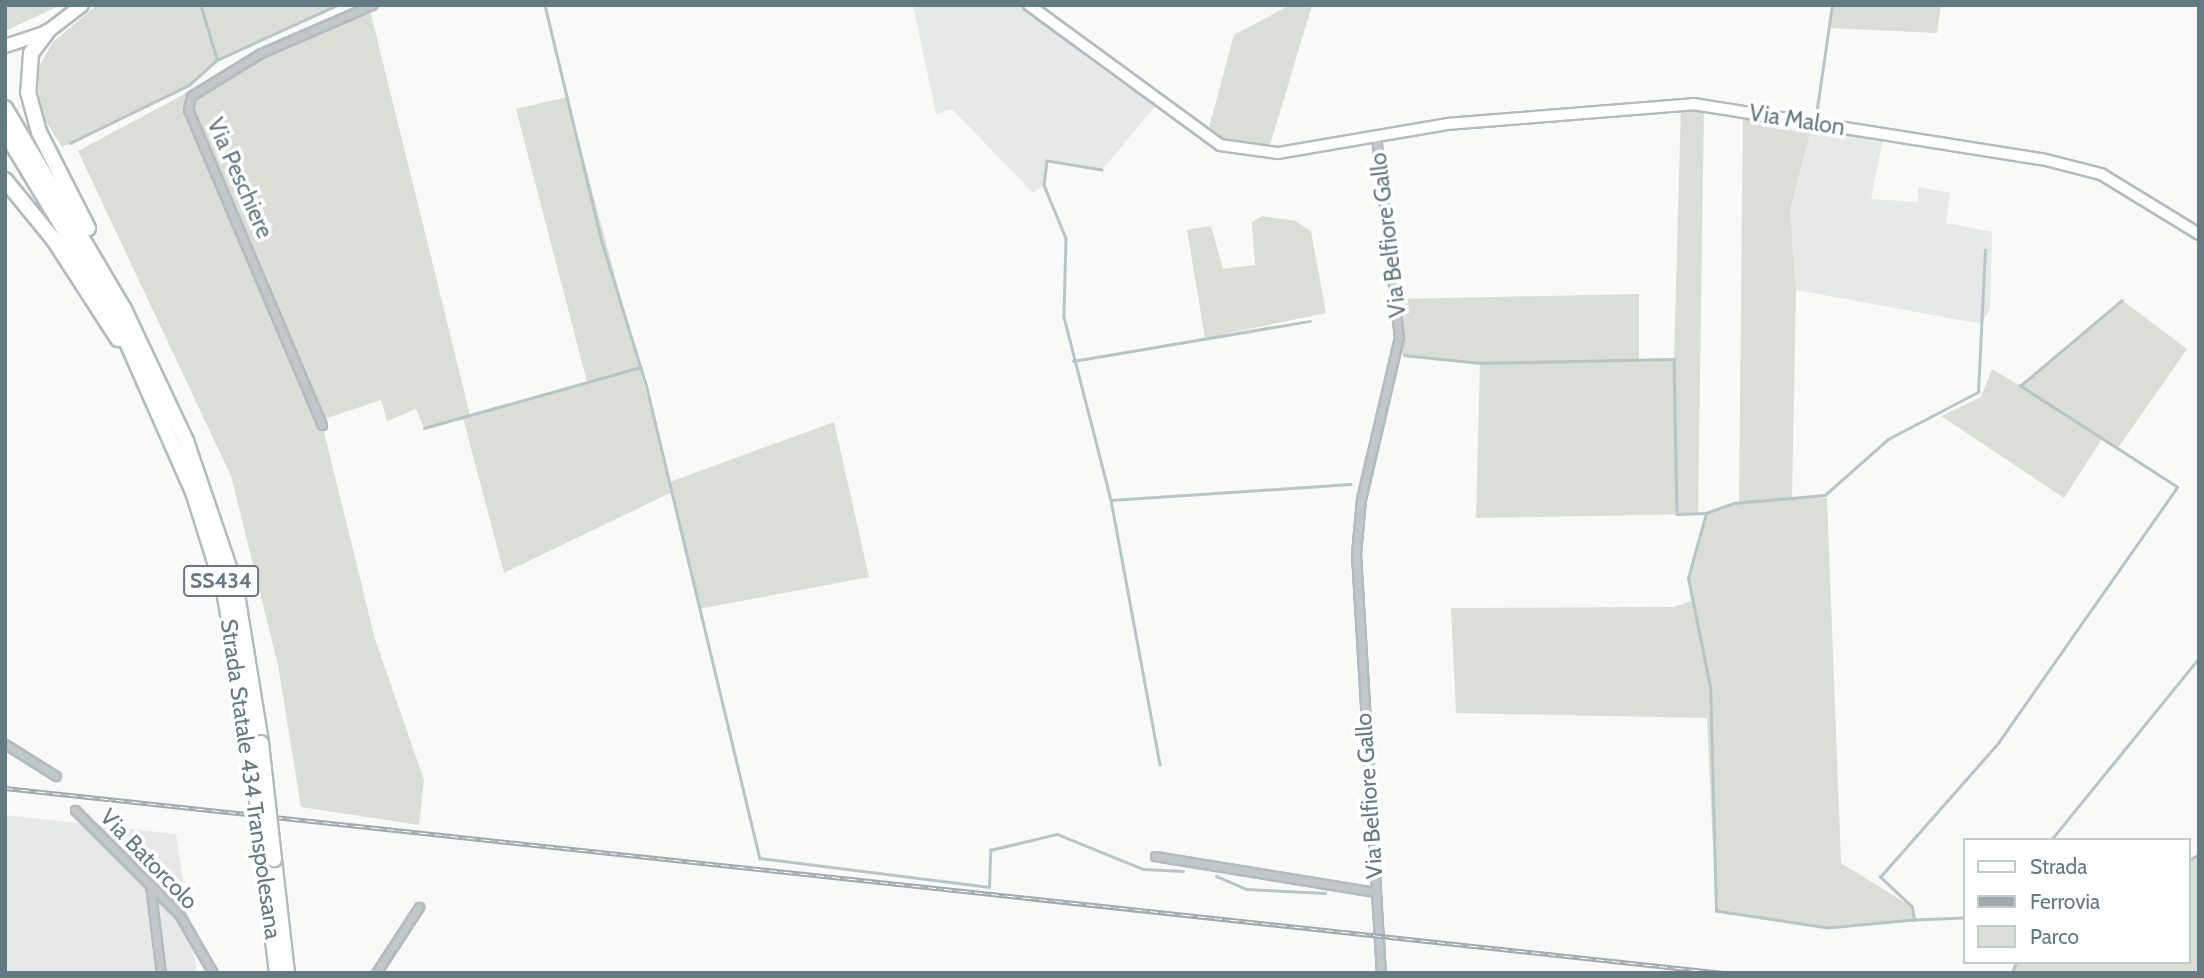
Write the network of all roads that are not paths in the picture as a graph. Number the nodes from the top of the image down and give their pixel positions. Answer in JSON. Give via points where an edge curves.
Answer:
{"nodes":[{"id":1,"x":82,"y":5,"type":"edge"},
{"id":2,"x":372,"y":5,"type":"edge"},
{"id":3,"x":1032,"y":6,"type":"edge"},
{"id":4,"x":47,"y":32,"type":"junction"},
{"id":5,"x":5,"y":46,"type":"edge"},
{"id":6,"x":5,"y":108,"type":"edge"},
{"id":7,"x":5,"y":132,"type":"edge"},
{"id":8,"x":1376,"y":136,"type":"junction"},
{"id":9,"x":5,"y":180,"type":"edge"},
{"id":10,"x":2199,"y":234,"type":"edge"},
{"id":11,"x":147,"y":384,"type":"junction"},
{"id":12,"x":322,"y":425,"type":"dead end"},
{"id":13,"x":186,"y":441,"type":"junction"},
{"id":14,"x":256,"y":743,"type":"junction"},
{"id":15,"x":5,"y":744,"type":"edge"},
{"id":16,"x":56,"y":776,"type":"dead end"},
{"id":17,"x":75,"y":810,"type":"dead end"},
{"id":18,"x":1155,"y":856,"type":"dead end"},
{"id":19,"x":269,"y":859,"type":"junction"},
{"id":20,"x":150,"y":884,"type":"junction"},
{"id":21,"x":1376,"y":892,"type":"junction"},
{"id":22,"x":419,"y":907,"type":"dead end"},
{"id":23,"x":161,"y":973,"type":"edge"},
{"id":24,"x":213,"y":973,"type":"edge"},
{"id":25,"x":276,"y":973,"type":"edge"},
{"id":26,"x":287,"y":973,"type":"edge"},
{"id":27,"x":376,"y":973,"type":"edge"},
{"id":28,"x":1381,"y":973,"type":"edge"}],
"edges":[{"from":1,"to":4,"type":"main road"},
{"from":2,"to":12,"type":"street","name":"Via Peschiere","via":[[261,53],[191,96],[188,110]]},
{"from":3,"to":8,"type":"street","name":"Via Belfiore Gallo","via":[[1220,145],[1278,153]]},
{"from":4,"to":5,"type":"main road"},
{"from":4,"to":13,"type":"highway","via":[[28,66],[33,113],[158,359],[185,423]]},
{"from":6,"to":13,"type":"highway","number":"SS434","via":[[124,309]]},
{"from":7,"to":11,"type":"highway","name":"Strada Statale 434 Transpolesana","number":"SS434","via":[[91,271]]},
{"from":8,"to":10,"type":"street","name":"Via Malon","via":[[1451,123],[1693,104],[2042,159],[2101,174]]},
{"from":8,"to":21,"type":"street","name":"Via Belfiore Gallo","via":[[1399,299],[1397,354],[1361,499],[1356,554]]},
{"from":9,"to":11,"type":"highway","via":[[54,240]]},
{"from":11,"to":14,"type":"highway","name":"Strada Statale 434 Transpolesana","number":"SS434","via":[[192,492],[224,591]]},
{"from":13,"to":14,"type":"highway","name":"Strada Statale 434 Transpolesana","number":"SS434","via":[[236,588]]},
{"from":14,"to":19,"type":"highway","name":"Strada Statale 434 Transpolesana","number":"SS434","bridge":true},
{"from":15,"to":16,"type":"street"},
{"from":17,"to":20,"type":"street","name":"Via Batorcolo"},
{"from":18,"to":21,"type":"street","name":"Via Belfiore Gallo"},
{"from":19,"to":25,"type":"highway","name":"Strada Statale 434 Transpolesana","number":"SS434"},
{"from":19,"to":26,"type":"highway","name":"Strada Statale 434 Transpolesana","number":"SS434"},
{"from":20,"to":23,"type":"street"},
{"from":20,"to":24,"type":"street","name":"Via Batorcolo","via":[[185,921]]},
{"from":21,"to":28,"type":"street","name":"Via Belfiore Gallo"},
{"from":22,"to":27,"type":"street"}]}
